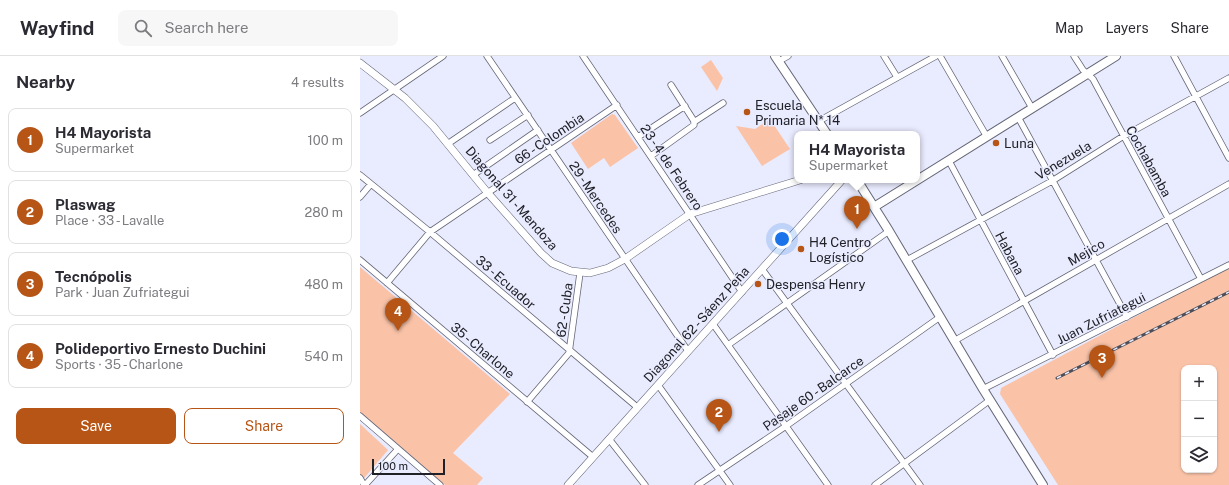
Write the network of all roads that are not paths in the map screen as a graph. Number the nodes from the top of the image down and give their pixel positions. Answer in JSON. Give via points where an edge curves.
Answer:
{"nodes":[{"id":1,"x":443,"y":56,"type":"edge"},
{"id":2,"x":487,"y":56,"type":"edge"},
{"id":3,"x":583,"y":56,"type":"edge"},
{"id":4,"x":788,"y":56,"type":"edge"},
{"id":5,"x":884,"y":56,"type":"edge"},
{"id":6,"x":936,"y":56,"type":"edge"},
{"id":7,"x":940,"y":56,"type":"edge"},
{"id":8,"x":1002,"y":56,"type":"edge"},
{"id":9,"x":1074,"y":56,"type":"edge"},
{"id":10,"x":1116,"y":56,"type":"edge"},
{"id":11,"x":1174,"y":56,"type":"edge"},
{"id":12,"x":777,"y":59,"type":"edge"},
{"id":13,"x":360,"y":63,"type":"edge"},
{"id":14,"x":1088,"y":75,"type":"junction"},
{"id":15,"x":897,"y":77,"type":"junction"},
{"id":16,"x":1229,"y":78,"type":"edge"},
{"id":17,"x":671,"y":85,"type":"dead end"},
{"id":18,"x":395,"y":89,"type":"junction"},
{"id":19,"x":1196,"y":96,"type":"junction"},
{"id":20,"x":516,"y":98,"type":"junction"},
{"id":21,"x":724,"y":103,"type":"dead end"},
{"id":22,"x":617,"y":105,"type":"junction"},
{"id":23,"x":685,"y":106,"type":"junction"},
{"id":24,"x":1032,"y":108,"type":"junction"},
{"id":25,"x":360,"y":112,"type":"edge"},
{"id":26,"x":528,"y":115,"type":"junction"},
{"id":27,"x":1018,"y":118,"type":"junction"},
{"id":28,"x":819,"y":121,"type":"junction"},
{"id":29,"x":694,"y":122,"type":"junction"},
{"id":30,"x":538,"y":130,"type":"junction"},
{"id":31,"x":825,"y":131,"type":"edge"},
{"id":32,"x":638,"y":137,"type":"junction"},
{"id":33,"x":1122,"y":137,"type":"junction"},
{"id":34,"x":987,"y":138,"type":"junction"},
{"id":35,"x":490,"y":140,"type":"dead end"},
{"id":36,"x":449,"y":143,"type":"junction"},
{"id":37,"x":551,"y":150,"type":"junction"},
{"id":38,"x":651,"y":156,"type":"junction"},
{"id":39,"x":1229,"y":158,"type":"edge"},
{"id":40,"x":949,"y":161,"type":"junction"},
{"id":41,"x":360,"y":175,"type":"edge"},
{"id":42,"x":473,"y":175,"type":"junction"},
{"id":43,"x":920,"y":179,"type":"edge"},
{"id":44,"x":1052,"y":181,"type":"junction"},
{"id":45,"x":794,"y":182,"type":"edge"},
{"id":46,"x":839,"y":183,"type":"edge"},
{"id":47,"x":859,"y":183,"type":"edge"},
{"id":48,"x":913,"y":183,"type":"edge"},
{"id":49,"x":371,"y":184,"type":"junction"},
{"id":50,"x":1229,"y":184,"type":"edge"},
{"id":51,"x":487,"y":192,"type":"junction"},
{"id":52,"x":360,"y":197,"type":"edge"},
{"id":53,"x":874,"y":207,"type":"junction"},
{"id":54,"x":690,"y":214,"type":"junction"},
{"id":55,"x":1167,"y":218,"type":"junction"},
{"id":56,"x":980,"y":219,"type":"junction"},
{"id":57,"x":889,"y":231,"type":"junction"},
{"id":58,"x":430,"y":232,"type":"junction"},
{"id":59,"x":1095,"y":259,"type":"junction"},
{"id":60,"x":360,"y":260,"type":"edge"},
{"id":61,"x":625,"y":260,"type":"junction"},
{"id":62,"x":907,"y":260,"type":"junction"},
{"id":63,"x":1229,"y":265,"type":"edge"},
{"id":64,"x":762,"y":269,"type":"junction"},
{"id":65,"x":580,"y":273,"type":"junction"},
{"id":66,"x":1201,"y":279,"type":"junction"},
{"id":67,"x":387,"y":283,"type":"junction"},
{"id":68,"x":742,"y":292,"type":"junction"},
{"id":69,"x":1023,"y":301,"type":"junction"},
{"id":70,"x":787,"y":303,"type":"junction"},
{"id":71,"x":940,"y":317,"type":"junction"},
{"id":72,"x":1127,"y":317,"type":"junction"},
{"id":73,"x":713,"y":324,"type":"junction"},
{"id":74,"x":954,"y":341,"type":"junction"},
{"id":75,"x":728,"y":345,"type":"junction"},
{"id":76,"x":569,"y":351,"type":"junction"},
{"id":77,"x":688,"y":351,"type":"junction"},
{"id":78,"x":1053,"y":355,"type":"junction"},
{"id":79,"x":846,"y":383,"type":"junction"},
{"id":80,"x":658,"y":385,"type":"junction"},
{"id":81,"x":983,"y":389,"type":"junction"},
{"id":82,"x":990,"y":400,"type":"junction"},
{"id":83,"x":527,"y":402,"type":"junction"},
{"id":84,"x":638,"y":407,"type":"junction"},
{"id":85,"x":360,"y":416,"type":"edge"},
{"id":86,"x":786,"y":426,"type":"junction"},
{"id":87,"x":609,"y":439,"type":"junction"},
{"id":88,"x":398,"y":449,"type":"junction"},
{"id":89,"x":593,"y":457,"type":"junction"},
{"id":90,"x":904,"y":464,"type":"junction"},
{"id":91,"x":720,"y":470,"type":"junction"},
{"id":92,"x":360,"y":478,"type":"edge"},
{"id":93,"x":571,"y":484,"type":"edge"},
{"id":94,"x":365,"y":485,"type":"edge"},
{"id":95,"x":440,"y":485,"type":"edge"},
{"id":96,"x":645,"y":485,"type":"edge"},
{"id":97,"x":698,"y":485,"type":"edge"},
{"id":98,"x":730,"y":485,"type":"edge"},
{"id":99,"x":828,"y":485,"type":"edge"},
{"id":100,"x":875,"y":485,"type":"edge"},
{"id":101,"x":920,"y":485,"type":"edge"},
{"id":102,"x":1043,"y":485,"type":"edge"}],
"edges":[{"from":1,"to":18,"type":"street"},
{"from":2,"to":20,"type":"street","name":"29 - Mercedes"},
{"from":3,"to":22,"type":"street","name":"23 - 4 de Febrero"},
{"from":4,"to":12,"type":"street"},
{"from":5,"to":15,"type":"street"},
{"from":6,"to":15,"type":"street"},
{"from":7,"to":34,"type":"street"},
{"from":8,"to":24,"type":"street"},
{"from":9,"to":14,"type":"street","name":"Cochabamba"},
{"from":10,"to":14,"type":"main road"},
{"from":11,"to":19,"type":"street"},
{"from":12,"to":28,"type":"main road"},
{"from":13,"to":18,"type":"street","name":"Diagonal 31 - Mendoza"},
{"from":14,"to":24,"type":"main road"},
{"from":14,"to":33,"type":"street","name":"Cochabamba"},
{"from":15,"to":28,"type":"street"},
{"from":16,"to":19,"type":"street","name":"Venezuela"},
{"from":17,"to":23,"type":"street"},
{"from":18,"to":25,"type":"street"},
{"from":18,"to":36,"type":"street","name":"Diagonal 31 - Mendoza"},
{"from":19,"to":33,"type":"street","name":"Venezuela"},
{"from":19,"to":39,"type":"street"},
{"from":20,"to":26,"type":"street","name":"29 - Mercedes"},
{"from":20,"to":36,"type":"street"},
{"from":21,"to":29,"type":"street"},
{"from":22,"to":32,"type":"street","name":"23 - 4 de Febrero"},
{"from":22,"to":37,"type":"street","name":"66 - Colombia"},
{"from":23,"to":29,"type":"street"},
{"from":23,"to":32,"type":"street"},
{"from":24,"to":27,"type":"main road"},
{"from":26,"to":30,"type":"street","name":"29 - Mercedes"},
{"from":26,"to":35,"type":"street"},
{"from":27,"to":34,"type":"main road"},
{"from":27,"to":44,"type":"street"},
{"from":28,"to":31,"type":"main road"},
{"from":29,"to":38,"type":"street","via":[[692,128]]},
{"from":30,"to":37,"type":"street","name":"29 - Mercedes"},
{"from":30,"to":42,"type":"street"},
{"from":32,"to":38,"type":"street","name":"23 - 4 de Febrero"},
{"from":33,"to":44,"type":"street","name":"Venezuela"},
{"from":33,"to":55,"type":"street","name":"Cochabamba"},
{"from":34,"to":40,"type":"main road"},
{"from":36,"to":42,"type":"street","name":"Diagonal 31 - Mendoza"},
{"from":37,"to":51,"type":"street","name":"66 - Colombia"},
{"from":37,"to":61,"type":"street","name":"29 - Mercedes"},
{"from":38,"to":54,"type":"street","name":"23 - 4 de Febrero"},
{"from":40,"to":43,"type":"main road"},
{"from":40,"to":56,"type":"street","name":"Habana"},
{"from":41,"to":49,"type":"street","name":"33 - Ecuador"},
{"from":42,"to":51,"type":"street","name":"Diagonal 31 - Mendoza"},
{"from":44,"to":56,"type":"street","name":"Venezuela"},
{"from":44,"to":59,"type":"street"},
{"from":45,"to":54,"type":"street","name":"Diagonal 31 - Mendoza"},
{"from":46,"to":64,"type":"street","name":"Diagonal 62 - Sáenz Peña"},
{"from":47,"to":53,"type":"main road"},
{"from":48,"to":53,"type":"main road"},
{"from":49,"to":52,"type":"street"},
{"from":49,"to":58,"type":"street","name":"33 - Ecuador"},
{"from":50,"to":55,"type":"street","name":"Mejico"},
{"from":51,"to":58,"type":"street","name":"66 - Colombia"},
{"from":51,"to":65,"type":"street","name":"Diagonal 31 - Mendoza","via":[[545,258],[560,268]]},
{"from":53,"to":57,"type":"main road"},
{"from":54,"to":61,"type":"street","name":"Diagonal 31 - Mendoza"},
{"from":54,"to":68,"type":"street","name":"23 - 4 de Febrero"},
{"from":55,"to":59,"type":"street","name":"Mejico"},
{"from":55,"to":66,"type":"street","name":"Cochabamba"},
{"from":56,"to":62,"type":"street","name":"Venezuela"},
{"from":56,"to":69,"type":"street","name":"Habana"},
{"from":57,"to":62,"type":"main road"},
{"from":57,"to":70,"type":"street"},
{"from":58,"to":67,"type":"street","name":"66 - Colombia"},
{"from":58,"to":76,"type":"street","name":"33 - Ecuador"},
{"from":59,"to":69,"type":"street","name":"Mejico"},
{"from":59,"to":72,"type":"street"},
{"from":60,"to":67,"type":"street","name":"35 - Charlone"},
{"from":61,"to":65,"type":"street","name":"Diagonal 31 - Mendoza","via":[[602,270]]},
{"from":61,"to":77,"type":"street","name":"29 - Mercedes"},
{"from":62,"to":71,"type":"main road"},
{"from":63,"to":66,"type":"street","name":"Juan Zufriategui"},
{"from":64,"to":68,"type":"street","name":"Diagonal 62 - Sáenz Peña"},
{"from":64,"to":70,"type":"street"},
{"from":65,"to":76,"type":"street","name":"62 - Cuba"},
{"from":66,"to":72,"type":"street","name":"Juan Zufriategui"},
{"from":67,"to":83,"type":"street","name":"35 - Charlone"},
{"from":68,"to":73,"type":"street","name":"Diagonal 62 - Sáenz Peña"},
{"from":69,"to":74,"type":"street","name":"Mejico"},
{"from":69,"to":78,"type":"street","name":"Habana"},
{"from":70,"to":75,"type":"street"},
{"from":70,"to":79,"type":"street"},
{"from":71,"to":74,"type":"main road"},
{"from":71,"to":79,"type":"street","name":"Pasaje 60 - Balcarce"},
{"from":72,"to":78,"type":"street","name":"Juan Zufriategui"},
{"from":73,"to":75,"type":"street"},
{"from":73,"to":77,"type":"street","name":"Diagonal 62 - Sáenz Peña"},
{"from":74,"to":81,"type":"main road"},
{"from":75,"to":86,"type":"street"},
{"from":76,"to":83,"type":"street"},
{"from":76,"to":84,"type":"street","name":"33 - Ecuador"},
{"from":77,"to":80,"type":"street","name":"Diagonal 62 - Sáenz Peña"},
{"from":78,"to":81,"type":"street","name":"Juan Zufriategui"},
{"from":79,"to":86,"type":"street","name":"Pasaje 60 - Balcarce"},
{"from":79,"to":90,"type":"street"},
{"from":80,"to":84,"type":"street","name":"Diagonal 62 - Sáenz Peña"},
{"from":80,"to":91,"type":"street"},
{"from":81,"to":82,"type":"main road"},
{"from":82,"to":90,"type":"street"},
{"from":82,"to":102,"type":"main road"},
{"from":83,"to":89,"type":"street","name":"35 - Charlone"},
{"from":84,"to":87,"type":"street","name":"Diagonal 62 - Sáenz Peña"},
{"from":85,"to":88,"type":"street"},
{"from":86,"to":91,"type":"street","name":"Pasaje 60 - Balcarce"},
{"from":86,"to":99,"type":"street"},
{"from":87,"to":89,"type":"street","name":"Diagonal 62 - Sáenz Peña"},
{"from":87,"to":96,"type":"street"},
{"from":88,"to":94,"type":"street"},
{"from":88,"to":95,"type":"street"},
{"from":89,"to":93,"type":"street","name":"Diagonal 62 - Sáenz Peña"},
{"from":90,"to":100,"type":"street"},
{"from":90,"to":101,"type":"street"},
{"from":91,"to":97,"type":"street","name":"Pasaje 60 - Balcarce"},
{"from":91,"to":98,"type":"street"},
{"from":92,"to":94,"type":"street"}]}
